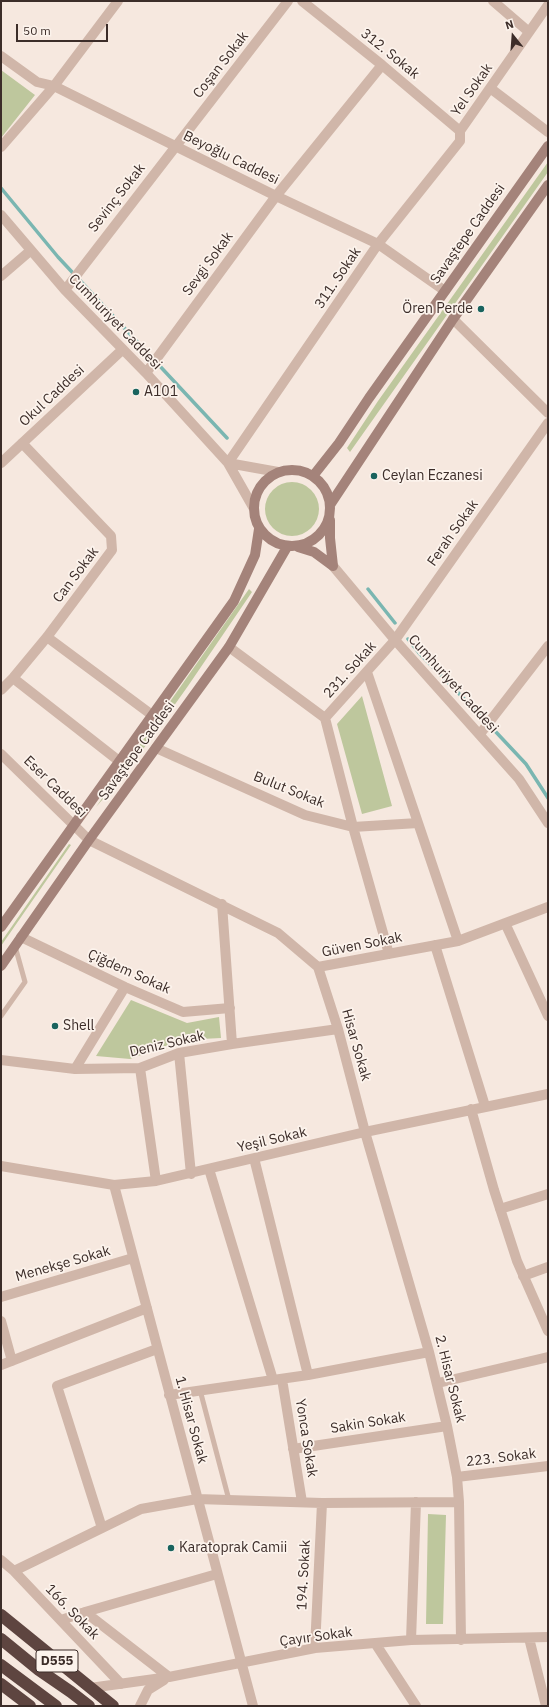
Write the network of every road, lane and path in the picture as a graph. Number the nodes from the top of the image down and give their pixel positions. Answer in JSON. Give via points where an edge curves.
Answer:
{"nodes":[{"id":1,"x":288,"y":1,"type":"edge"},
{"id":2,"x":302,"y":1,"type":"edge"},
{"id":3,"x":493,"y":1,"type":"edge"},
{"id":4,"x":114,"y":2,"type":"edge"},
{"id":5,"x":548,"y":5,"type":"edge"},
{"id":6,"x":529,"y":32,"type":"junction"},
{"id":7,"x":1,"y":56,"type":"edge"},
{"id":8,"x":382,"y":65,"type":"junction"},
{"id":9,"x":54,"y":86,"type":"junction"},
{"id":10,"x":490,"y":88,"type":"junction"},
{"id":11,"x":460,"y":131,"type":"junction"},
{"id":12,"x":548,"y":132,"type":"edge"},
{"id":13,"x":175,"y":146,"type":"junction"},
{"id":14,"x":548,"y":146,"type":"edge"},
{"id":15,"x":1,"y":147,"type":"edge"},
{"id":16,"x":548,"y":186,"type":"edge"},
{"id":17,"x":276,"y":196,"type":"junction"},
{"id":18,"x":1,"y":215,"type":"edge"},
{"id":19,"x":378,"y":244,"type":"junction"},
{"id":20,"x":30,"y":251,"type":"junction"},
{"id":21,"x":1,"y":276,"type":"edge"},
{"id":22,"x":65,"y":290,"type":"junction"},
{"id":23,"x":445,"y":291,"type":"junction"},
{"id":24,"x":453,"y":319,"type":"junction"},
{"id":25,"x":122,"y":350,"type":"junction"},
{"id":26,"x":146,"y":373,"type":"junction"},
{"id":27,"x":548,"y":413,"type":"edge"},
{"id":28,"x":548,"y":423,"type":"edge"},
{"id":29,"x":22,"y":443,"type":"junction"},
{"id":30,"x":228,"y":463,"type":"junction"},
{"id":31,"x":1,"y":464,"type":"edge"},
{"id":32,"x":278,"y":472,"type":"junction"},
{"id":33,"x":313,"y":476,"type":"junction"},
{"id":34,"x":330,"y":504,"type":"junction"},
{"id":35,"x":253,"y":507,"type":"junction"},
{"id":36,"x":330,"y":516,"type":"junction"},
{"id":37,"x":259,"y":529,"type":"junction"},
{"id":38,"x":287,"y":547,"type":"junction"},
{"id":39,"x":298,"y":547,"type":"junction"},
{"id":40,"x":333,"y":566,"type":"junction"},
{"id":41,"x":47,"y":637,"type":"junction"},
{"id":42,"x":395,"y":640,"type":"junction"},
{"id":43,"x":548,"y":646,"type":"edge"},
{"id":44,"x":230,"y":647,"type":"junction"},
{"id":45,"x":367,"y":672,"type":"junction"},
{"id":46,"x":13,"y":678,"type":"junction"},
{"id":47,"x":1,"y":690,"type":"edge"},
{"id":48,"x":152,"y":715,"type":"junction"},
{"id":49,"x":325,"y":718,"type":"junction"},
{"id":50,"x":480,"y":734,"type":"junction"},
{"id":51,"x":156,"y":748,"type":"junction"},
{"id":52,"x":1,"y":754,"type":"edge"},
{"id":53,"x":119,"y":761,"type":"junction"},
{"id":54,"x":418,"y":823,"type":"junction"},
{"id":55,"x":548,"y":823,"type":"edge"},
{"id":56,"x":73,"y":824,"type":"junction"},
{"id":57,"x":353,"y":827,"type":"junction"},
{"id":58,"x":89,"y":840,"type":"junction"},
{"id":59,"x":222,"y":904,"type":"junction"},
{"id":60,"x":548,"y":908,"type":"edge"},
{"id":61,"x":505,"y":923,"type":"junction"},
{"id":62,"x":1,"y":927,"type":"edge"},
{"id":63,"x":21,"y":937,"type":"junction"},
{"id":64,"x":458,"y":941,"type":"junction"},
{"id":65,"x":435,"y":945,"type":"junction"},
{"id":66,"x":15,"y":946,"type":"junction"},
{"id":67,"x":389,"y":954,"type":"junction"},
{"id":68,"x":1,"y":966,"type":"edge"},
{"id":69,"x":318,"y":967,"type":"junction"},
{"id":70,"x":125,"y":987,"type":"junction"},
{"id":71,"x":230,"y":1008,"type":"junction"},
{"id":72,"x":1,"y":1016,"type":"edge"},
{"id":73,"x":548,"y":1016,"type":"edge"},
{"id":74,"x":338,"y":1029,"type":"junction"},
{"id":75,"x":232,"y":1044,"type":"junction"},
{"id":76,"x":179,"y":1053,"type":"junction"},
{"id":77,"x":1,"y":1060,"type":"edge"},
{"id":78,"x":140,"y":1068,"type":"junction"},
{"id":79,"x":75,"y":1070,"type":"junction"},
{"id":80,"x":548,"y":1094,"type":"edge"},
{"id":81,"x":485,"y":1106,"type":"junction"},
{"id":82,"x":470,"y":1109,"type":"junction"},
{"id":83,"x":365,"y":1132,"type":"junction"},
{"id":84,"x":254,"y":1158,"type":"junction"},
{"id":85,"x":1,"y":1166,"type":"edge"},
{"id":86,"x":209,"y":1169,"type":"junction"},
{"id":87,"x":191,"y":1174,"type":"junction"},
{"id":88,"x":156,"y":1181,"type":"junction"},
{"id":89,"x":114,"y":1185,"type":"junction"},
{"id":90,"x":548,"y":1194,"type":"edge"},
{"id":91,"x":500,"y":1209,"type":"junction"},
{"id":92,"x":133,"y":1258,"type":"junction"},
{"id":93,"x":548,"y":1267,"type":"edge"},
{"id":94,"x":523,"y":1276,"type":"junction"},
{"id":95,"x":1,"y":1297,"type":"edge"},
{"id":96,"x":146,"y":1308,"type":"junction"},
{"id":97,"x":1,"y":1320,"type":"edge"},
{"id":98,"x":548,"y":1331,"type":"edge"},
{"id":99,"x":158,"y":1349,"type":"junction"},
{"id":100,"x":430,"y":1352,"type":"junction"},
{"id":101,"x":548,"y":1357,"type":"edge"},
{"id":102,"x":12,"y":1361,"type":"junction"},
{"id":103,"x":1,"y":1365,"type":"edge"},
{"id":104,"x":308,"y":1375,"type":"junction"},
{"id":105,"x":277,"y":1379,"type":"junction"},
{"id":106,"x":438,"y":1383,"type":"junction"},
{"id":107,"x":200,"y":1390,"type":"junction"},
{"id":108,"x":169,"y":1394,"type":"junction"},
{"id":109,"x":447,"y":1426,"type":"junction"},
{"id":110,"x":293,"y":1449,"type":"junction"},
{"id":111,"x":548,"y":1466,"type":"edge"},
{"id":112,"x":457,"y":1477,"type":"junction"},
{"id":113,"x":197,"y":1499,"type":"junction"},
{"id":114,"x":229,"y":1500,"type":"junction"},
{"id":115,"x":302,"y":1502,"type":"junction"},
{"id":116,"x":416,"y":1502,"type":"junction"},
{"id":117,"x":459,"y":1502,"type":"junction"},
{"id":118,"x":322,"y":1503,"type":"junction"},
{"id":119,"x":102,"y":1528,"type":"junction"},
{"id":120,"x":1,"y":1560,"type":"edge"},
{"id":121,"x":14,"y":1571,"type":"junction"},
{"id":122,"x":217,"y":1574,"type":"junction"},
{"id":123,"x":84,"y":1612,"type":"junction"},
{"id":124,"x":1,"y":1615,"type":"edge"},
{"id":125,"x":61,"y":1620,"type":"junction"},
{"id":126,"x":548,"y":1637,"type":"edge"},
{"id":127,"x":529,"y":1638,"type":"junction"},
{"id":128,"x":1,"y":1639,"type":"edge"},
{"id":129,"x":411,"y":1640,"type":"junction"},
{"id":130,"x":461,"y":1640,"type":"junction"},
{"id":131,"x":375,"y":1643,"type":"junction"},
{"id":132,"x":315,"y":1648,"type":"junction"},
{"id":133,"x":241,"y":1663,"type":"junction"},
{"id":134,"x":1,"y":1665,"type":"edge"},
{"id":135,"x":169,"y":1677,"type":"junction"},
{"id":136,"x":1,"y":1684,"type":"edge"},
{"id":137,"x":121,"y":1684,"type":"junction"},
{"id":138,"x":90,"y":1688,"type":"junction"},
{"id":139,"x":30,"y":1706,"type":"edge"},
{"id":140,"x":56,"y":1706,"type":"edge"},
{"id":141,"x":89,"y":1706,"type":"edge"},
{"id":142,"x":113,"y":1706,"type":"edge"},
{"id":143,"x":140,"y":1706,"type":"edge"},
{"id":144,"x":253,"y":1706,"type":"edge"},
{"id":145,"x":416,"y":1706,"type":"edge"},
{"id":146,"x":546,"y":1706,"type":"edge"}],
"edges":[{"from":1,"to":13,"type":"street","name":"Coşan Sokak"},
{"from":2,"to":8,"type":"street","name":"312. Sokak"},
{"from":3,"to":6,"type":"street"},
{"from":4,"to":9,"type":"street"},
{"from":5,"to":6,"type":"street","name":"Yel Sokak"},
{"from":6,"to":10,"type":"street","name":"Yel Sokak"},
{"from":7,"to":9,"type":"street","name":"Beyoğlu Caddesi","via":[[37,82]]},
{"from":8,"to":11,"type":"street","name":"312. Sokak"},
{"from":8,"to":17,"type":"street","name":"Sevgi Sokak"},
{"from":9,"to":13,"type":"street","name":"Beyoğlu Caddesi"},
{"from":9,"to":15,"type":"street"},
{"from":10,"to":11,"type":"street","name":"Yel Sokak"},
{"from":10,"to":12,"type":"street"},
{"from":11,"to":19,"type":"street","name":"311. Sokak","via":[[460,141]]},
{"from":13,"to":17,"type":"street","name":"Beyoğlu Caddesi"},
{"from":13,"to":22,"type":"street","name":"Sevinç Sokak"},
{"from":14,"to":23,"type":"main road","name":"Savaştepe Caddesi"},
{"from":16,"to":24,"type":"main road"},
{"from":17,"to":19,"type":"street","name":"Beyoğlu Caddesi"},
{"from":17,"to":26,"type":"street","name":"Sevgi Sokak"},
{"from":18,"to":20,"type":"street","name":"Cumhuriyet Caddesi"},
{"from":19,"to":23,"type":"street","name":"Beyoğlu Caddesi"},
{"from":19,"to":30,"type":"street","name":"311. Sokak"},
{"from":20,"to":21,"type":"street"},
{"from":20,"to":22,"type":"street","name":"Cumhuriyet Caddesi"},
{"from":22,"to":25,"type":"street","name":"Cumhuriyet Caddesi"},
{"from":23,"to":33,"type":"main road","name":"Savaştepe Caddesi"},
{"from":24,"to":27,"type":"street"},
{"from":24,"to":34,"type":"main road"},
{"from":25,"to":26,"type":"street","name":"Cumhuriyet Caddesi"},
{"from":25,"to":29,"type":"street","name":"Okul Caddesi"},
{"from":26,"to":30,"type":"street","name":"Cumhuriyet Caddesi"},
{"from":28,"to":42,"type":"street","name":"Ferah Sokak"},
{"from":29,"to":31,"type":"street","name":"Okul Caddesi"},
{"from":29,"to":41,"type":"street","name":"Can Sokak","via":[[111,536],[112,550]]},
{"from":30,"to":32,"type":"street"},
{"from":30,"to":35,"type":"street","name":"Cumhuriyet Caddesi"},
{"from":32,"to":33,"type":"main road","via":[[302,471]]},
{"from":32,"to":35,"type":"main road","via":[[260,486]]},
{"from":33,"to":34,"type":"main road","via":[[328,493]]},
{"from":34,"to":36,"type":"main road"},
{"from":35,"to":37,"type":"main road"},
{"from":36,"to":39,"type":"main road","via":[[319,536]]},
{"from":36,"to":40,"type":"main road"},
{"from":37,"to":38,"type":"main road","via":[[271,540]]},
{"from":37,"to":48,"type":"main road","name":"Savaştepe Caddesi","via":[[255,555],[234,601]]},
{"from":38,"to":39,"type":"main road"},
{"from":38,"to":44,"type":"main road","name":"Savaştepe Caddesi"},
{"from":39,"to":40,"type":"main road","via":[[314,552]]},
{"from":40,"to":42,"type":"street","name":"Cumhuriyet Caddesi"},
{"from":41,"to":46,"type":"street","name":"Can Sokak"},
{"from":41,"to":48,"type":"street"},
{"from":42,"to":45,"type":"street","name":"231. Sokak"},
{"from":42,"to":50,"type":"street","name":"Cumhuriyet Caddesi"},
{"from":43,"to":50,"type":"street"},
{"from":44,"to":49,"type":"street"},
{"from":44,"to":51,"type":"main road","name":"Savaştepe Caddesi"},
{"from":45,"to":49,"type":"street","name":"231. Sokak"},
{"from":45,"to":54,"type":"street"},
{"from":46,"to":47,"type":"street","name":"Can Sokak"},
{"from":46,"to":53,"type":"street"},
{"from":48,"to":53,"type":"main road","name":"Savaştepe Caddesi"},
{"from":49,"to":57,"type":"street"},
{"from":50,"to":55,"type":"street","name":"Cumhuriyet Caddesi","via":[[518,779]]},
{"from":51,"to":57,"type":"street","name":"Bulut Sokak","via":[[305,815]]},
{"from":51,"to":58,"type":"main road","name":"Savaştepe Caddesi"},
{"from":52,"to":56,"type":"street","name":"Eser Caddesi"},
{"from":53,"to":56,"type":"main road","name":"Savaştepe Caddesi"},
{"from":54,"to":57,"type":"street","name":"Bulut Sokak"},
{"from":54,"to":64,"type":"street"},
{"from":56,"to":58,"type":"street","name":"Eser Caddesi"},
{"from":56,"to":62,"type":"main road","name":"Savaştepe Caddesi"},
{"from":57,"to":67,"type":"street"},
{"from":58,"to":59,"type":"street","name":"Güven Sokak"},
{"from":58,"to":63,"type":"main road","name":"Savaştepe Caddesi"},
{"from":59,"to":69,"type":"street","name":"Güven Sokak","via":[[278,933]]},
{"from":59,"to":71,"type":"street"},
{"from":60,"to":61,"type":"street","name":"Güven Sokak"},
{"from":61,"to":64,"type":"street","name":"Güven Sokak"},
{"from":61,"to":73,"type":"street"},
{"from":63,"to":66,"type":"main road","name":"Savaştepe Caddesi"},
{"from":63,"to":70,"type":"street","name":"Çiğdem Sokak"},
{"from":64,"to":65,"type":"street","name":"Güven Sokak"},
{"from":65,"to":67,"type":"street","name":"Güven Sokak"},
{"from":65,"to":81,"type":"street"},
{"from":66,"to":68,"type":"main road","name":"Savaştepe Caddesi"},
{"from":66,"to":72,"type":"lane","via":[[25,982]]},
{"from":67,"to":69,"type":"street","name":"Güven Sokak"},
{"from":69,"to":74,"type":"street","name":"Hisar Sokak"},
{"from":70,"to":71,"type":"street","name":"Çiğdem Sokak","via":[[183,1012]]},
{"from":70,"to":79,"type":"street"},
{"from":71,"to":75,"type":"street"},
{"from":74,"to":75,"type":"street","name":"Deniz Sokak"},
{"from":74,"to":83,"type":"street","name":"Hisar Sokak"},
{"from":75,"to":76,"type":"street","name":"Deniz Sokak"},
{"from":76,"to":78,"type":"street","name":"Deniz Sokak"},
{"from":76,"to":87,"type":"street"},
{"from":77,"to":79,"type":"street","name":"Deniz Sokak"},
{"from":78,"to":79,"type":"street","name":"Deniz Sokak"},
{"from":78,"to":88,"type":"street"},
{"from":80,"to":81,"type":"street","name":"Yeşil Sokak"},
{"from":81,"to":82,"type":"street","name":"Yeşil Sokak"},
{"from":82,"to":83,"type":"street","name":"Yeşil Sokak"},
{"from":82,"to":91,"type":"street"},
{"from":83,"to":84,"type":"street","name":"Yeşil Sokak"},
{"from":83,"to":100,"type":"street","name":"2. Hisar Sokak"},
{"from":84,"to":86,"type":"street","name":"Yeşil Sokak"},
{"from":84,"to":104,"type":"street"},
{"from":85,"to":89,"type":"street","name":"Yeşil Sokak"},
{"from":86,"to":87,"type":"street","name":"Yeşil Sokak"},
{"from":86,"to":105,"type":"street","name":"Yonca Sokak"},
{"from":87,"to":88,"type":"street","name":"Yeşil Sokak"},
{"from":88,"to":89,"type":"street","name":"Yeşil Sokak"},
{"from":89,"to":92,"type":"street","name":"1. Hisar Sokak"},
{"from":90,"to":91,"type":"street"},
{"from":91,"to":94,"type":"street"},
{"from":92,"to":95,"type":"street","name":"Menekşe Sokak"},
{"from":92,"to":96,"type":"street","name":"1. Hisar Sokak"},
{"from":93,"to":94,"type":"street"},
{"from":94,"to":98,"type":"street"},
{"from":96,"to":99,"type":"street","name":"1. Hisar Sokak"},
{"from":96,"to":102,"type":"street"},
{"from":97,"to":102,"type":"street"},
{"from":99,"to":108,"type":"street","name":"1. Hisar Sokak"},
{"from":99,"to":119,"type":"street","via":[[56,1386]]},
{"from":100,"to":104,"type":"street"},
{"from":100,"to":106,"type":"street","name":"2. Hisar Sokak"},
{"from":101,"to":106,"type":"street"},
{"from":102,"to":103,"type":"street"},
{"from":104,"to":105,"type":"street"},
{"from":105,"to":107,"type":"street"},
{"from":105,"to":110,"type":"street","name":"Yonca Sokak"},
{"from":106,"to":109,"type":"street","name":"2. Hisar Sokak"},
{"from":107,"to":108,"type":"street"},
{"from":107,"to":114,"type":"lane"},
{"from":108,"to":113,"type":"street","name":"1. Hisar Sokak"},
{"from":109,"to":110,"type":"street","name":"Sakin Sokak"},
{"from":109,"to":112,"type":"street","name":"2. Hisar Sokak"},
{"from":110,"to":115,"type":"street","name":"Yonca Sokak"},
{"from":111,"to":112,"type":"street","name":"223. Sokak"},
{"from":112,"to":117,"type":"street","name":"2. Hisar Sokak"},
{"from":113,"to":114,"type":"street"},
{"from":113,"to":119,"type":"street","via":[[141,1509]]},
{"from":113,"to":122,"type":"street","name":"1. Hisar Sokak"},
{"from":114,"to":115,"type":"street"},
{"from":115,"to":118,"type":"street"},
{"from":116,"to":117,"type":"street"},
{"from":116,"to":118,"type":"street"},
{"from":116,"to":129,"type":"street"},
{"from":117,"to":130,"type":"street","name":"2. Hisar Sokak"},
{"from":118,"to":132,"type":"street","name":"194. Sokak"},
{"from":119,"to":121,"type":"street"},
{"from":120,"to":121,"type":"street","name":"166. Sokak"},
{"from":121,"to":125,"type":"street","name":"166. Sokak"},
{"from":122,"to":123,"type":"street"},
{"from":122,"to":133,"type":"street","name":"1. Hisar Sokak"},
{"from":123,"to":125,"type":"street"},
{"from":123,"to":135,"type":"street"},
{"from":124,"to":138,"type":"highway","number":"D555"},
{"from":125,"to":137,"type":"street","name":"166. Sokak"},
{"from":126,"to":127,"type":"street","name":"Çayır Sokak"},
{"from":127,"to":130,"type":"street","name":"Çayır Sokak"},
{"from":127,"to":146,"type":"street"},
{"from":128,"to":141,"type":"highway","number":"D555"},
{"from":129,"to":130,"type":"street","name":"Çayır Sokak"},
{"from":129,"to":131,"type":"street","name":"Çayır Sokak"},
{"from":131,"to":132,"type":"street","name":"Çayır Sokak"},
{"from":131,"to":145,"type":"street"},
{"from":132,"to":133,"type":"street","name":"Çayır Sokak"},
{"from":133,"to":135,"type":"street","name":"Çayır Sokak"},
{"from":133,"to":144,"type":"street","name":"1. Hisar Sokak"},
{"from":134,"to":140,"type":"highway","number":"D555"},
{"from":135,"to":137,"type":"street","name":"Çayır Sokak"},
{"from":135,"to":143,"type":"street","via":[[148,1690]]},
{"from":136,"to":139,"type":"highway"},
{"from":137,"to":138,"type":"street","name":"Çayır Sokak"},
{"from":138,"to":142,"type":"highway","number":"D555"}]}
